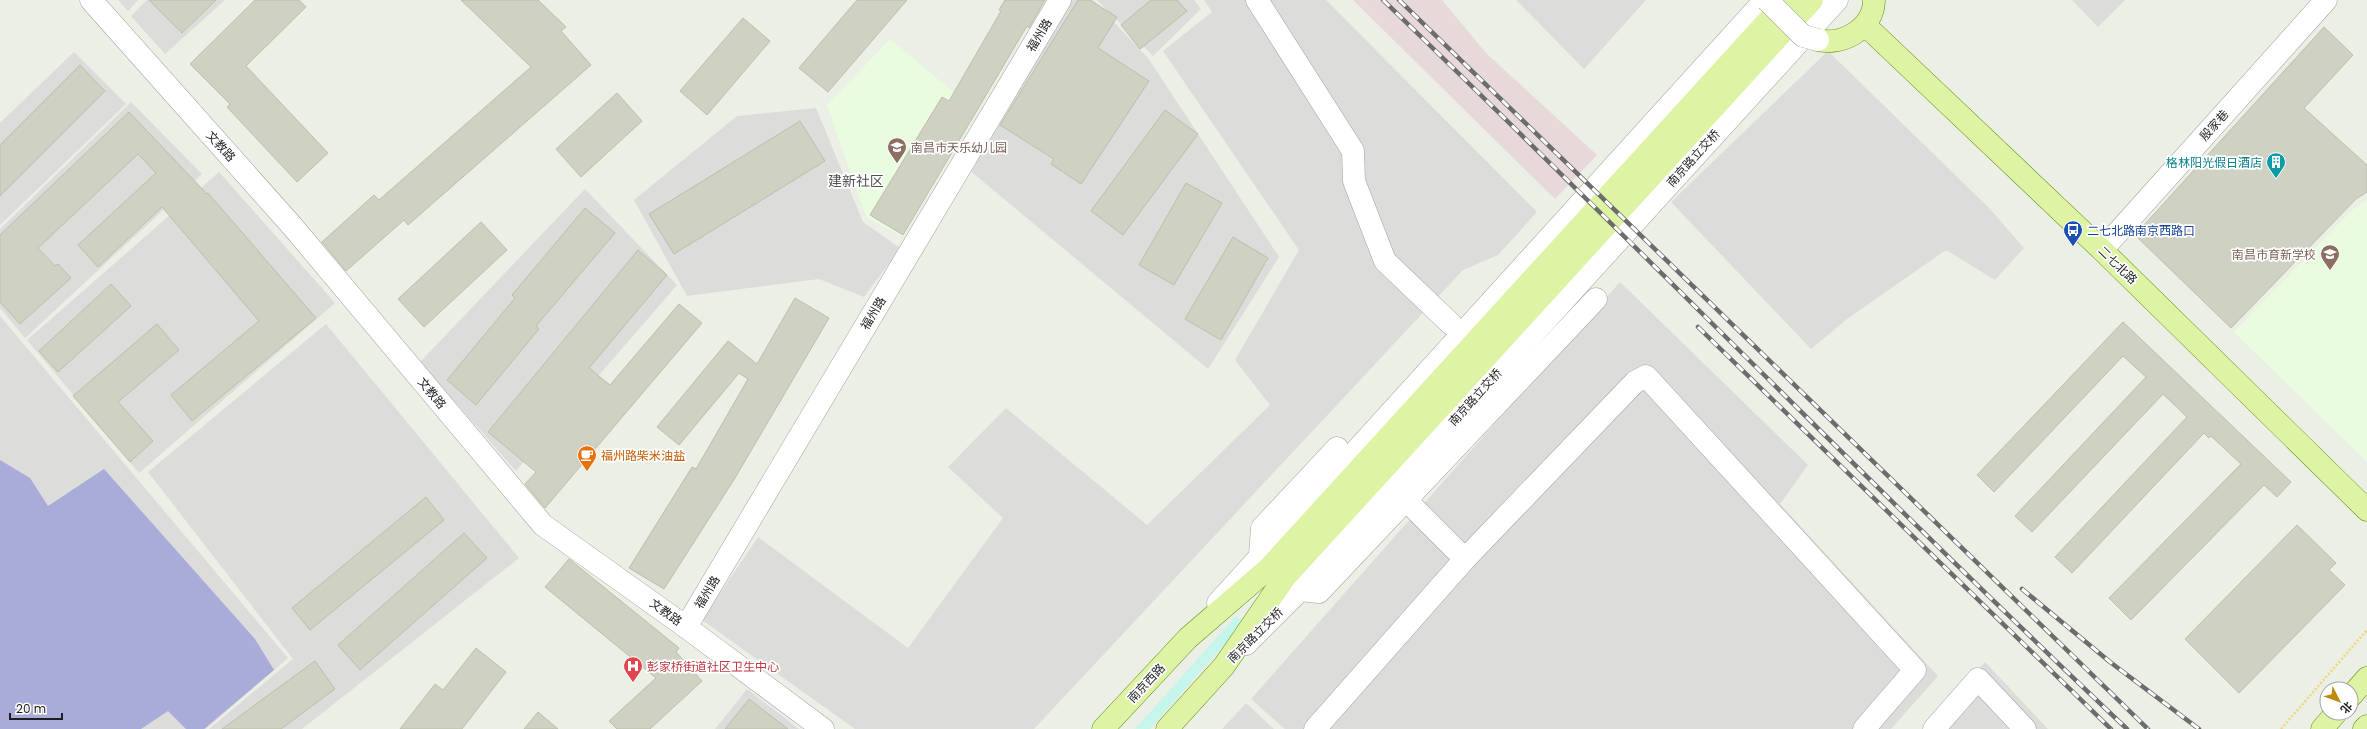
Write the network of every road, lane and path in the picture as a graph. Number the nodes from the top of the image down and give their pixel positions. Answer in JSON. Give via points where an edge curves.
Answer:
{"nodes":[{"id":1,"x":91,"y":0,"type":"edge"},
{"id":2,"x":1060,"y":0,"type":"edge"},
{"id":3,"x":1257,"y":0,"type":"edge"},
{"id":4,"x":1766,"y":0,"type":"edge"},
{"id":5,"x":1787,"y":0,"type":"edge"},
{"id":6,"x":1812,"y":0,"type":"edge"},
{"id":7,"x":1837,"y":0,"type":"edge"},
{"id":8,"x":1874,"y":0,"type":"edge"},
{"id":9,"x":2326,"y":0,"type":"edge"},
{"id":10,"x":1865,"y":25,"type":"junction"},
{"id":11,"x":1818,"y":40,"type":"joint"},
{"id":12,"x":2102,"y":250,"type":"junction"},
{"id":13,"x":1494,"y":278,"type":"dead end"},
{"id":14,"x":1596,"y":299,"type":"dead end"},
{"id":15,"x":1451,"y":324,"type":"junction"},
{"id":16,"x":1406,"y":500,"type":"junction"},
{"id":17,"x":2367,"y":510,"type":"edge"},
{"id":18,"x":1260,"y":555,"type":"junction"},
{"id":19,"x":1466,"y":560,"type":"junction"},
{"id":20,"x":1300,"y":590,"type":"junction"},
{"id":21,"x":686,"y":627,"type":"junction"},
{"id":22,"x":2367,"y":630,"type":"edge"},
{"id":23,"x":1188,"y":638,"type":"junction"},
{"id":24,"x":1224,"y":666,"type":"junction"},
{"id":25,"x":2367,"y":678,"type":"edge"},
{"id":26,"x":2359,"y":687,"type":"edge"},
{"id":27,"x":2329,"y":721,"type":"edge"},
{"id":28,"x":2367,"y":726,"type":"edge"},
{"id":29,"x":823,"y":729,"type":"edge"},
{"id":30,"x":1103,"y":729,"type":"edge"},
{"id":31,"x":1166,"y":729,"type":"edge"},
{"id":32,"x":1315,"y":729,"type":"edge"},
{"id":33,"x":1864,"y":729,"type":"edge"},
{"id":34,"x":1934,"y":729,"type":"edge"},
{"id":35,"x":2025,"y":729,"type":"edge"},
{"id":36,"x":2281,"y":729,"type":"edge"},
{"id":37,"x":2322,"y":729,"type":"edge"},
{"id":38,"x":2364,"y":729,"type":"edge"}],
"edges":[{"from":1,"to":21,"type":"street","name":"文教路","via":[[293,227],[543,525]]},
{"from":2,"to":21,"type":"street","name":"福州路"},
{"from":3,"to":15,"type":"street","via":[[1353,152],[1354,181],[1385,262]]},
{"from":4,"to":11,"type":"street","bridge":true,"via":[[1803,36]]},
{"from":4,"to":18,"type":"street"},
{"from":5,"to":23,"type":"main road","via":[[1269,568]]},
{"from":6,"to":24,"type":"main road","name":"南京路立交桥","via":[[1285,577]]},
{"from":7,"to":20,"type":"street","name":"南京路立交桥"},
{"from":8,"to":10,"type":"main road","via":[[1874,9]]},
{"from":9,"to":12,"type":"street","name":"殷家巷"},
{"from":10,"to":11,"type":"main road","via":[[1845,39],[1828,42]]},
{"from":10,"to":12,"type":"main road","name":"二七北路"},
{"from":12,"to":17,"type":"main road","name":"二七北路"},
{"from":13,"to":15,"type":"street"},
{"from":14,"to":16,"type":"street"},
{"from":15,"to":18,"type":"street","via":[[1262,528]]},
{"from":16,"to":19,"type":"street"},
{"from":16,"to":20,"type":"street","via":[[1319,592]]},
{"from":18,"to":23,"type":"street"},
{"from":19,"to":32,"type":"street"},
{"from":19,"to":33,"type":"street","via":[[1635,382],[1646,376],[1915,670]]},
{"from":20,"to":24,"type":"street","name":"南京路立交桥"},
{"from":21,"to":29,"type":"street","name":"文教路"},
{"from":22,"to":36,"type":"path"},
{"from":23,"to":30,"type":"main road","name":"南京西路"},
{"from":24,"to":31,"type":"main road"},
{"from":25,"to":26,"type":"main road"},
{"from":27,"to":37,"type":"main road"},
{"from":28,"to":38,"type":"main road"},
{"from":34,"to":35,"type":"street","via":[[1978,679]]}]}
